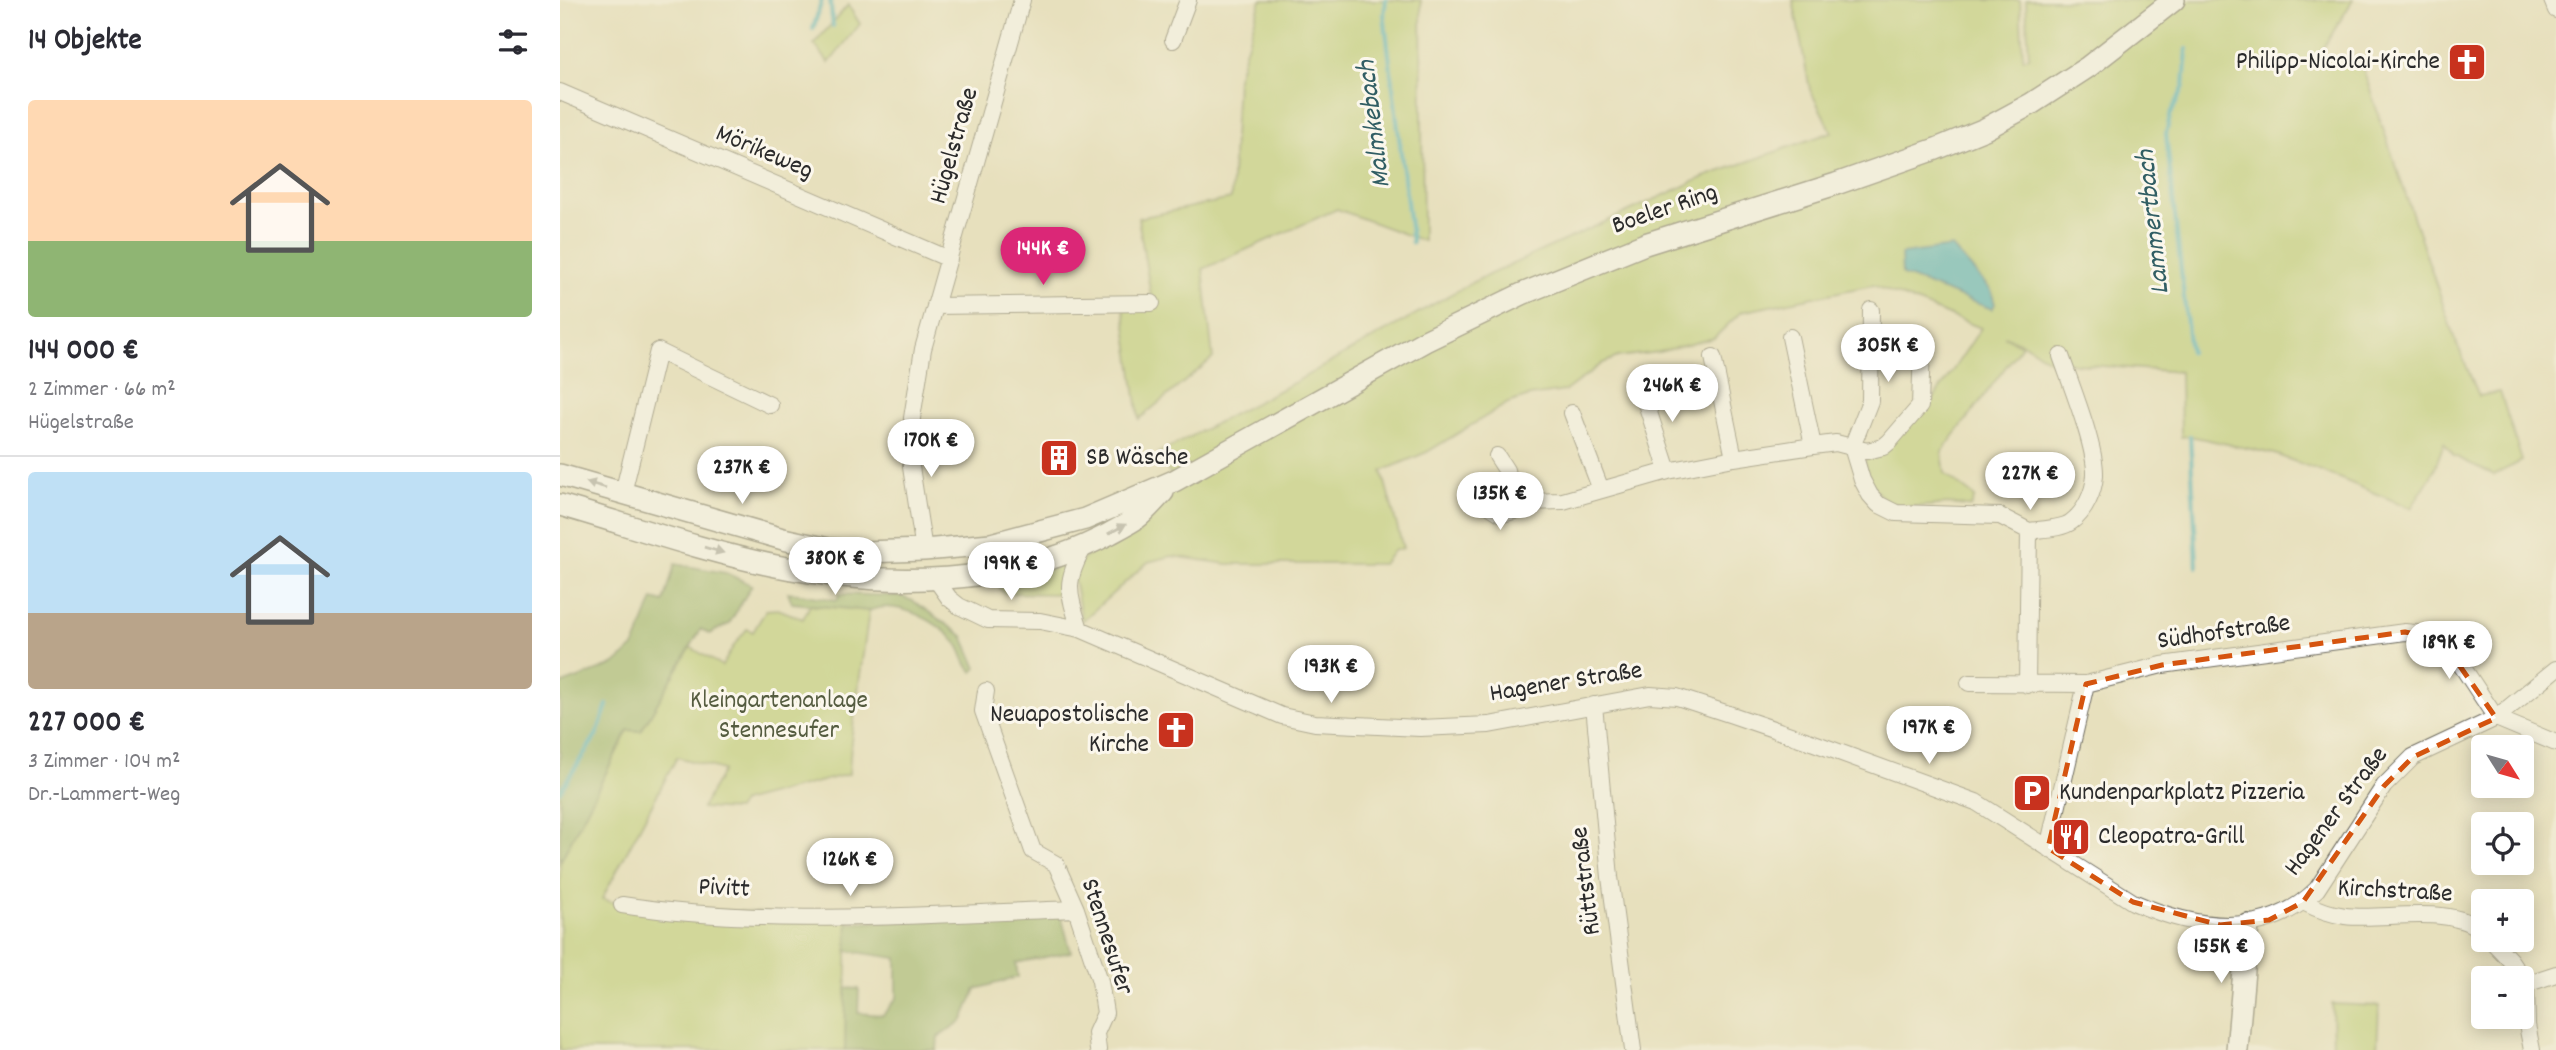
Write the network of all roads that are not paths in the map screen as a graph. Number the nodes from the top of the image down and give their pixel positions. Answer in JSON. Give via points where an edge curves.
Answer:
{"nodes":[{"id":1,"x":1022,"y":0,"type":"edge"},
{"id":2,"x":1188,"y":0,"type":"edge"},
{"id":3,"x":2174,"y":0,"type":"edge"},
{"id":4,"x":2552,"y":0,"type":"edge"},
{"id":5,"x":2556,"y":10,"type":"edge"},
{"id":6,"x":1173,"y":40,"type":"dead end"},
{"id":7,"x":560,"y":92,"type":"edge"},
{"id":8,"x":949,"y":259,"type":"junction"},
{"id":9,"x":1152,"y":303,"type":"dead end"},
{"id":10,"x":935,"y":306,"type":"junction"},
{"id":11,"x":1871,"y":310,"type":"dead end"},
{"id":12,"x":1790,"y":337,"type":"dead end"},
{"id":13,"x":1922,"y":345,"type":"dead end"},
{"id":14,"x":2061,"y":356,"type":"dead end"},
{"id":15,"x":1713,"y":357,"type":"dead end"},
{"id":16,"x":1641,"y":388,"type":"dead end"},
{"id":17,"x":770,"y":405,"type":"dead end"},
{"id":18,"x":1572,"y":413,"type":"dead end"},
{"id":19,"x":1813,"y":446,"type":"junction"},
{"id":20,"x":1852,"y":447,"type":"junction"},
{"id":21,"x":1497,"y":456,"type":"dead end"},
{"id":22,"x":1734,"y":458,"type":"junction"},
{"id":23,"x":1668,"y":471,"type":"junction"},
{"id":24,"x":560,"y":475,"type":"edge"},
{"id":25,"x":1507,"y":480,"type":"junction"},
{"id":26,"x":1174,"y":481,"type":"junction"},
{"id":27,"x":1601,"y":490,"type":"junction"},
{"id":28,"x":622,"y":493,"type":"junction"},
{"id":29,"x":1526,"y":502,"type":"junction"},
{"id":30,"x":560,"y":505,"type":"edge"},
{"id":31,"x":2029,"y":531,"type":"junction"},
{"id":32,"x":1084,"y":547,"type":"junction"},
{"id":33,"x":925,"y":550,"type":"junction"},
{"id":34,"x":935,"y":578,"type":"junction"},
{"id":35,"x":1080,"y":629,"type":"junction"},
{"id":36,"x":2556,"y":669,"type":"edge"},
{"id":37,"x":1969,"y":684,"type":"dead end"},
{"id":38,"x":2086,"y":684,"type":"junction"},
{"id":39,"x":2027,"y":685,"type":"junction"},
{"id":40,"x":986,"y":691,"type":"dead end"},
{"id":41,"x":1594,"y":705,"type":"junction"},
{"id":42,"x":2496,"y":718,"type":"junction"},
{"id":43,"x":2556,"y":743,"type":"edge"},
{"id":44,"x":2048,"y":848,"type":"junction"},
{"id":45,"x":2303,"y":902,"type":"junction"},
{"id":46,"x":622,"y":905,"type":"dead end"},
{"id":47,"x":1076,"y":909,"type":"junction"},
{"id":48,"x":2471,"y":923,"type":"edge"},
{"id":49,"x":2248,"y":925,"type":"junction"},
{"id":50,"x":2502,"y":952,"type":"edge"},
{"id":51,"x":2514,"y":966,"type":"edge"},
{"id":52,"x":2556,"y":974,"type":"edge"},
{"id":53,"x":2534,"y":981,"type":"edge"},
{"id":54,"x":2528,"y":1029,"type":"edge"},
{"id":55,"x":1638,"y":1049,"type":"edge"},
{"id":56,"x":1098,"y":1050,"type":"edge"},
{"id":57,"x":2237,"y":1050,"type":"edge"},
{"id":58,"x":2532,"y":1050,"type":"edge"}],
"edges":[{"from":1,"to":8,"type":"street","name":"Hügelstraße"},
{"from":2,"to":6,"type":"street"},
{"from":3,"to":26,"type":"main road","name":"Boeler Ring","via":[[2088,67],[1985,129],[1848,180],[1645,244],[1522,294],[1425,341]]},
{"from":4,"to":5,"type":"street"},
{"from":7,"to":8,"type":"street","name":"Mörikeweg"},
{"from":8,"to":10,"type":"street","name":"Hügelstraße"},
{"from":9,"to":10,"type":"street"},
{"from":10,"to":33,"type":"street","name":"Hügelstraße","via":[[912,418],[911,467]]},
{"from":11,"to":20,"type":"street","via":[[1870,401]]},
{"from":12,"to":19,"type":"street"},
{"from":13,"to":20,"type":"street","via":[[1920,406],[1882,447],[1867,451]]},
{"from":14,"to":31,"type":"street","via":[[2085,428],[2095,472],[2093,490],[2070,523]]},
{"from":15,"to":22,"type":"street"},
{"from":16,"to":23,"type":"street"},
{"from":17,"to":28,"type":"street","via":[[658,351]]},
{"from":18,"to":27,"type":"street"},
{"from":19,"to":20,"type":"street","via":[[1836,443]]},
{"from":19,"to":22,"type":"street"},
{"from":20,"to":31,"type":"street","via":[[1862,480],[1884,508],[1896,513],[2000,516]]},
{"from":21,"to":25,"type":"street"},
{"from":22,"to":23,"type":"street"},
{"from":23,"to":27,"type":"street"},
{"from":28,"to":24,"type":"main road","one_way":true},
{"from":25,"to":29,"type":"street"},
{"from":25,"to":29,"type":"street","via":[[1490,489],[1491,507],[1508,514]]},
{"from":32,"to":26,"type":"main road","name":"Boeler Ring","one_way":true,"via":[[1137,518]]},
{"from":26,"to":33,"type":"main road","name":"Boeler Ring","via":[[1084,519],[991,544]]},
{"from":27,"to":29,"type":"street","via":[[1563,501]]},
{"from":28,"to":33,"type":"main road","via":[[829,549]]},
{"from":30,"to":34,"type":"main road","one_way":true,"via":[[783,567],[852,577]]},
{"from":31,"to":39,"type":"street"},
{"from":32,"to":34,"type":"main road","name":"Boeler Ring","via":[[997,573]]},
{"from":32,"to":35,"type":"street","via":[[1069,583]]},
{"from":33,"to":34,"type":"main road","name":"Hagener Straße"},
{"from":34,"to":35,"type":"street","name":"Hagener Straße","via":[[949,598],[988,620],[1040,621]]},
{"from":35,"to":41,"type":"street","name":"Hagener Straße","via":[[1282,716],[1315,723],[1420,728],[1489,725]]},
{"from":36,"to":42,"type":"street","name":"Hagener Straße"},
{"from":37,"to":39,"type":"street","name":"Südhofstraße"},
{"from":38,"to":39,"type":"street","name":"Südhofstraße"},
{"from":38,"to":42,"type":"street","name":"Südhofstraße","via":[[2162,665],[2404,632],[2431,634],[2450,649]]},
{"from":38,"to":44,"type":"street"},
{"from":40,"to":47,"type":"street","name":"Stennesufer","via":[[983,711],[1033,851],[1056,864]]},
{"from":41,"to":44,"type":"street","name":"Hagener Straße","via":[[1650,695],[1677,697],[1976,802]]},
{"from":41,"to":55,"type":"street","name":"Rüttstraße","via":[[1610,877]]},
{"from":42,"to":43,"type":"street"},
{"from":42,"to":45,"type":"street","name":"Hagener Straße","via":[[2413,757],[2384,786],[2317,889]]},
{"from":44,"to":49,"type":"street","name":"Hagener Straße","via":[[2156,912],[2193,922]]},
{"from":45,"to":48,"type":"street","name":"Kirchstraße","via":[[2347,916],[2454,918]]},
{"from":45,"to":49,"type":"street","name":"Hagener Straße","via":[[2288,913]]},
{"from":46,"to":47,"type":"street","name":"Pivitt","via":[[848,917]]},
{"from":47,"to":56,"type":"street","name":"Stennesufer","via":[[1100,981],[1105,1013],[1096,1033]]},
{"from":49,"to":57,"type":"main road"},
{"from":50,"to":51,"type":"street"},
{"from":52,"to":53,"type":"street"},
{"from":54,"to":58,"type":"street"}]}
